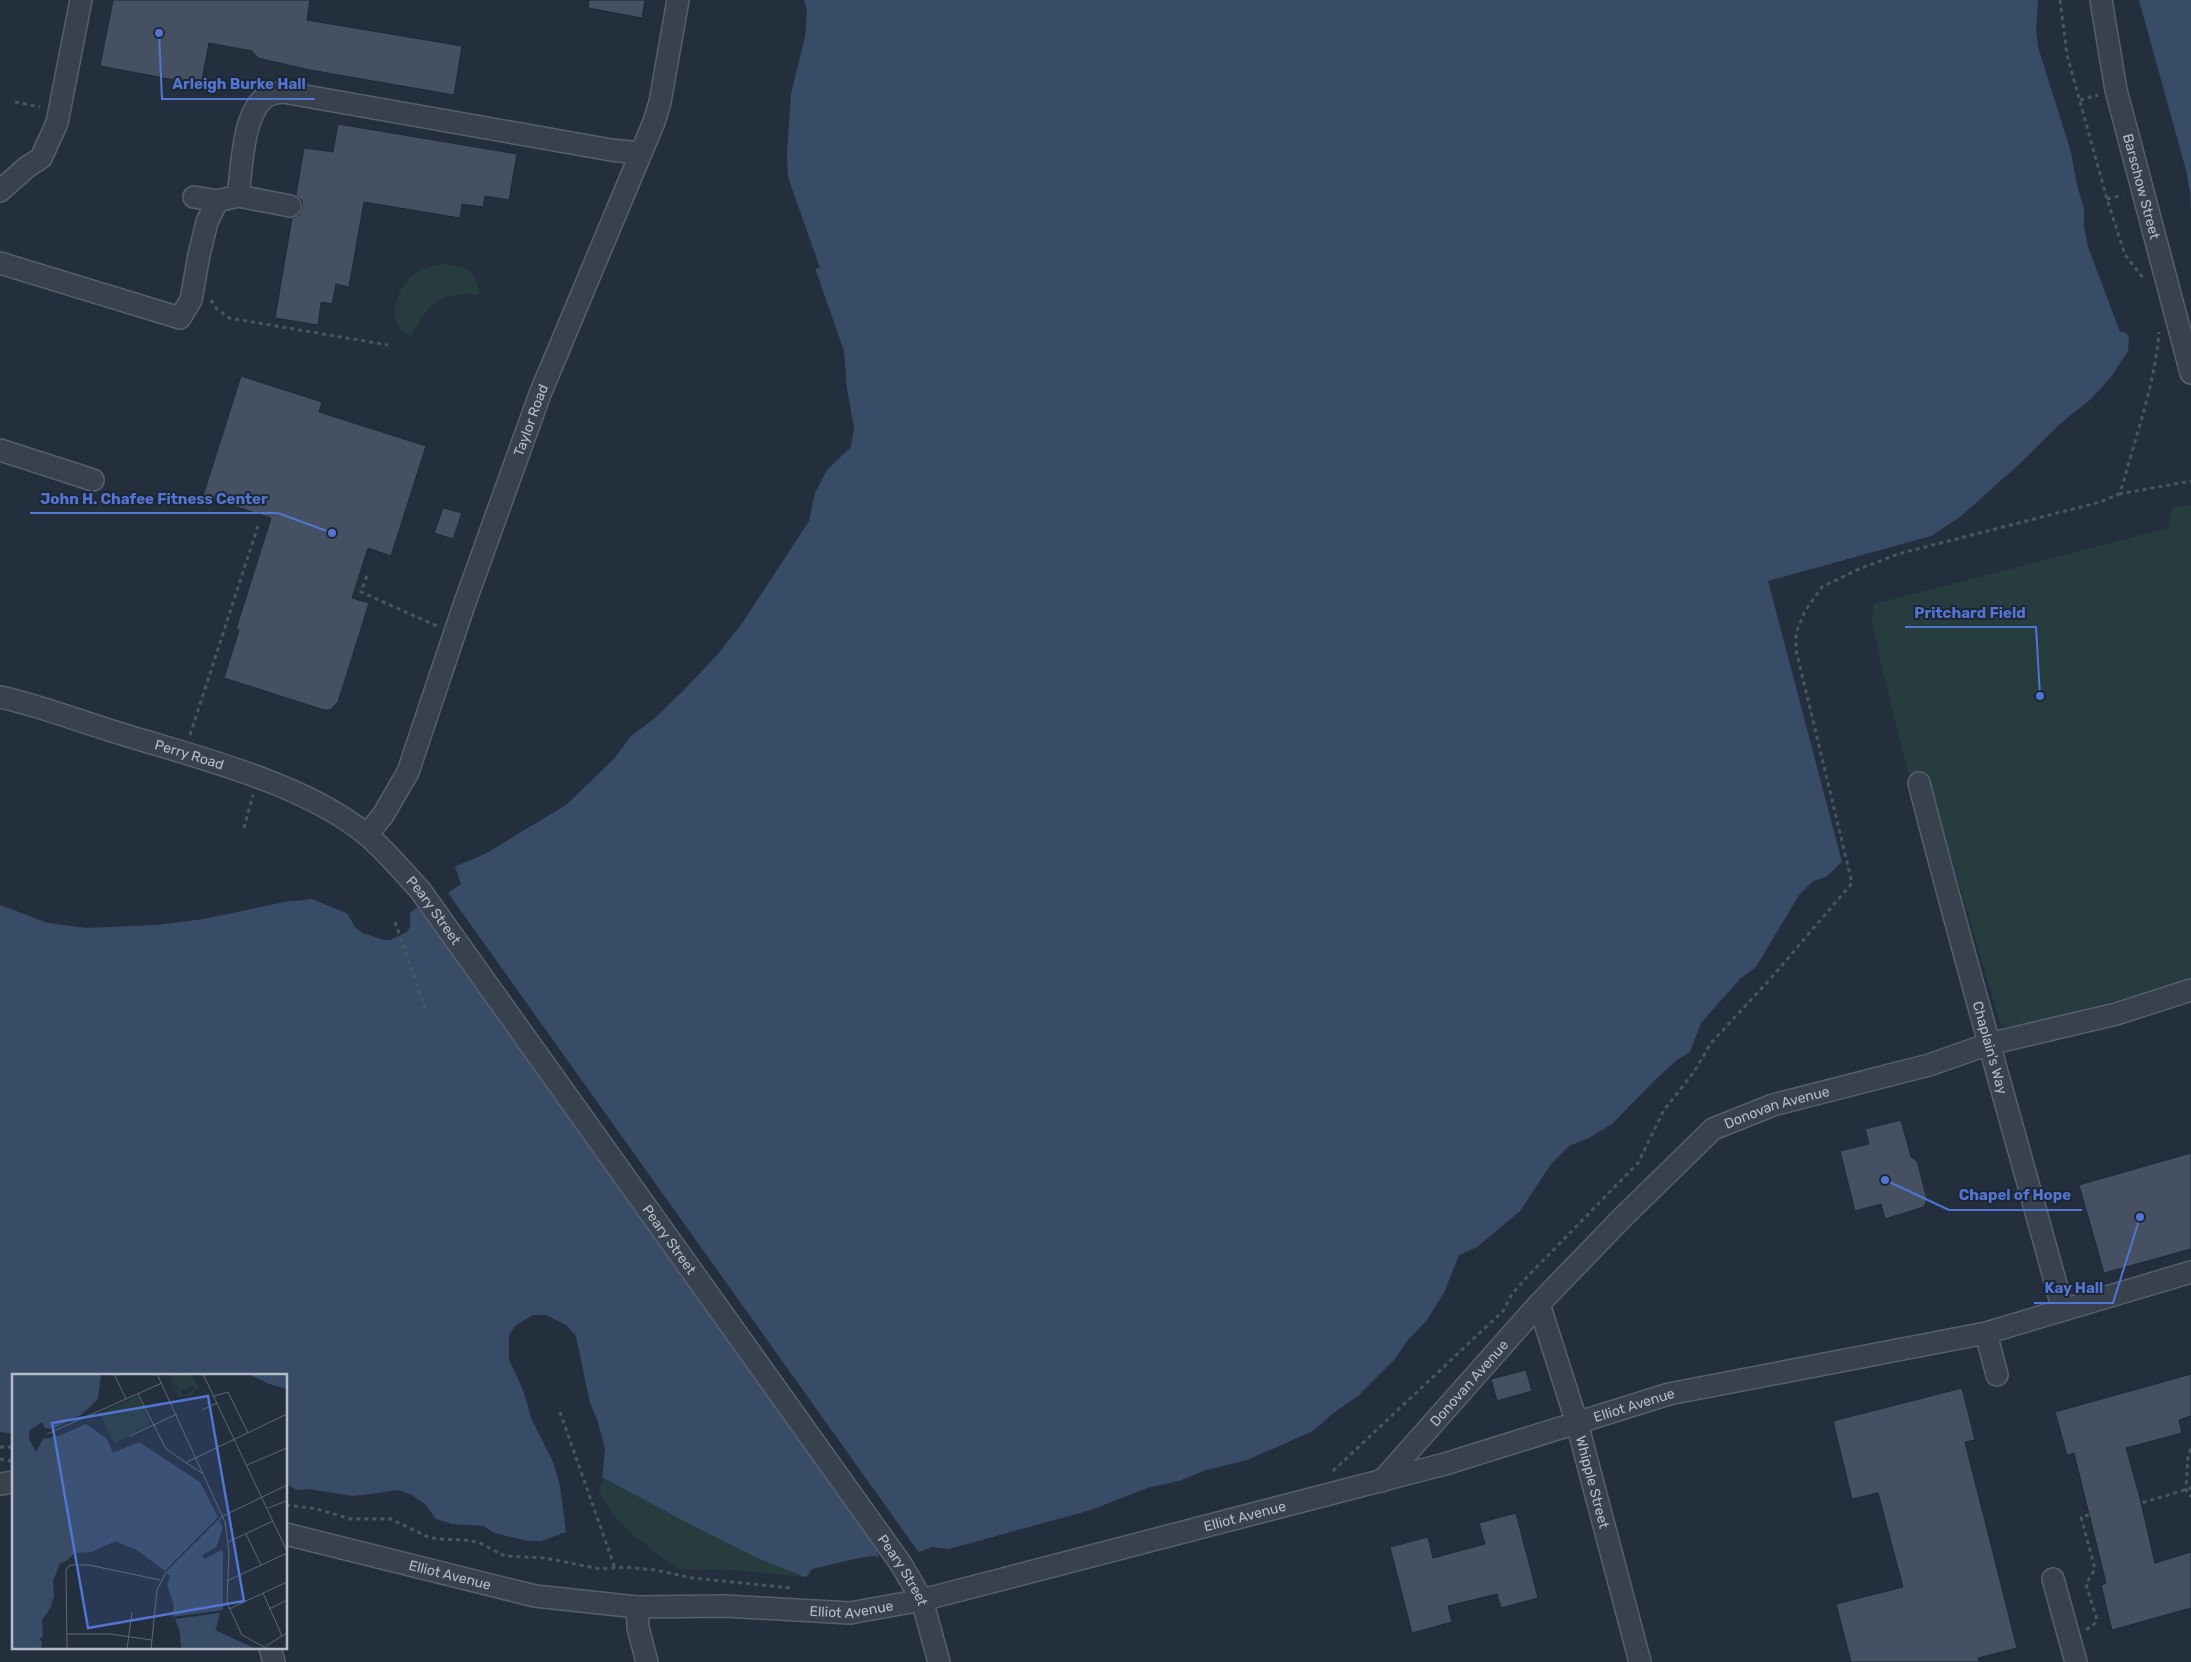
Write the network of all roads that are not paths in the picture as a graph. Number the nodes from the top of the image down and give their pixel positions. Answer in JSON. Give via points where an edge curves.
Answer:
{"nodes":[{"id":1,"x":81,"y":0,"type":"edge"},
{"id":2,"x":678,"y":0,"type":"edge"},
{"id":3,"x":2101,"y":0,"type":"edge"},
{"id":4,"x":640,"y":153,"type":"junction"},
{"id":5,"x":0,"y":191,"type":"edge"},
{"id":6,"x":238,"y":196,"type":"junction"},
{"id":7,"x":194,"y":198,"type":"dead end"},
{"id":8,"x":217,"y":201,"type":"junction"},
{"id":9,"x":290,"y":206,"type":"dead end"},
{"id":10,"x":0,"y":263,"type":"edge"},
{"id":11,"x":2191,"y":373,"type":"edge"},
{"id":12,"x":0,"y":450,"type":"edge"},
{"id":13,"x":93,"y":480,"type":"dead end"},
{"id":14,"x":0,"y":697,"type":"edge"},
{"id":15,"x":1919,"y":783,"type":"dead end"},
{"id":16,"x":367,"y":836,"type":"junction"},
{"id":17,"x":2191,"y":990,"type":"edge"},
{"id":18,"x":1988,"y":1044,"type":"junction"},
{"id":19,"x":2191,"y":1272,"type":"edge"},
{"id":20,"x":1539,"y":1304,"type":"junction"},
{"id":21,"x":2063,"y":1310,"type":"junction"},
{"id":22,"x":1986,"y":1333,"type":"junction"},
{"id":23,"x":1996,"y":1375,"type":"dead end"},
{"id":24,"x":1576,"y":1423,"type":"junction"},
{"id":25,"x":1382,"y":1481,"type":"junction"},
{"id":26,"x":288,"y":1534,"type":"edge"},
{"id":27,"x":2053,"y":1579,"type":"dead end"},
{"id":28,"x":922,"y":1600,"type":"junction"},
{"id":29,"x":638,"y":1607,"type":"junction"},
{"id":30,"x":647,"y":1662,"type":"edge"},
{"id":31,"x":939,"y":1662,"type":"edge"},
{"id":32,"x":1640,"y":1662,"type":"edge"},
{"id":33,"x":2076,"y":1662,"type":"edge"}],
"edges":[{"from":1,"to":5,"type":"street","via":[[57,123],[41,158]]},
{"from":2,"to":4,"type":"street","name":"Taylor Road","via":[[660,102]]},
{"from":3,"to":11,"type":"street","name":"Barschow Street","via":[[2116,90]]},
{"from":4,"to":6,"type":"street","via":[[283,92],[266,96],[255,108],[247,135]]},
{"from":4,"to":16,"type":"street","name":"Taylor Road","via":[[540,394],[408,772]]},
{"from":6,"to":8,"type":"street"},
{"from":6,"to":9,"type":"street"},
{"from":7,"to":8,"type":"street"},
{"from":8,"to":10,"type":"street","via":[[198,255],[191,300],[180,318]]},
{"from":12,"to":13,"type":"street"},
{"from":14,"to":16,"type":"street","name":"Perry Road","via":[[269,782],[326,808]]},
{"from":15,"to":18,"type":"street","name":"Chaplain's Way"},
{"from":16,"to":28,"type":"street","name":"Peary Street","via":[[420,890],[901,1564]]},
{"from":17,"to":18,"type":"street","name":"Donovan Avenue","via":[[2116,1014]]},
{"from":18,"to":20,"type":"street","name":"Donovan Avenue","via":[[1929,1065],[1773,1105],[1713,1129]]},
{"from":18,"to":21,"type":"street","name":"Chaplain's Way"},
{"from":19,"to":21,"type":"street","name":"Elliot Avenue"},
{"from":20,"to":24,"type":"street","name":"Whipple Street"},
{"from":20,"to":25,"type":"street","name":"Donovan Avenue"},
{"from":21,"to":22,"type":"street","name":"Elliot Avenue"},
{"from":22,"to":23,"type":"street"},
{"from":22,"to":24,"type":"street","name":"Elliot Avenue","via":[[1669,1394]]},
{"from":24,"to":25,"type":"street","name":"Elliot Avenue"},
{"from":24,"to":32,"type":"street","name":"Whipple Street"},
{"from":25,"to":28,"type":"street","name":"Elliot Avenue"},
{"from":26,"to":29,"type":"street","name":"Elliot Avenue","via":[[536,1596]]},
{"from":27,"to":33,"type":"street"},
{"from":28,"to":29,"type":"street","name":"Elliot Avenue","via":[[850,1613],[725,1606]]},
{"from":28,"to":31,"type":"street","name":"Peary Street"},
{"from":29,"to":30,"type":"street","via":[[638,1628]]}]}
